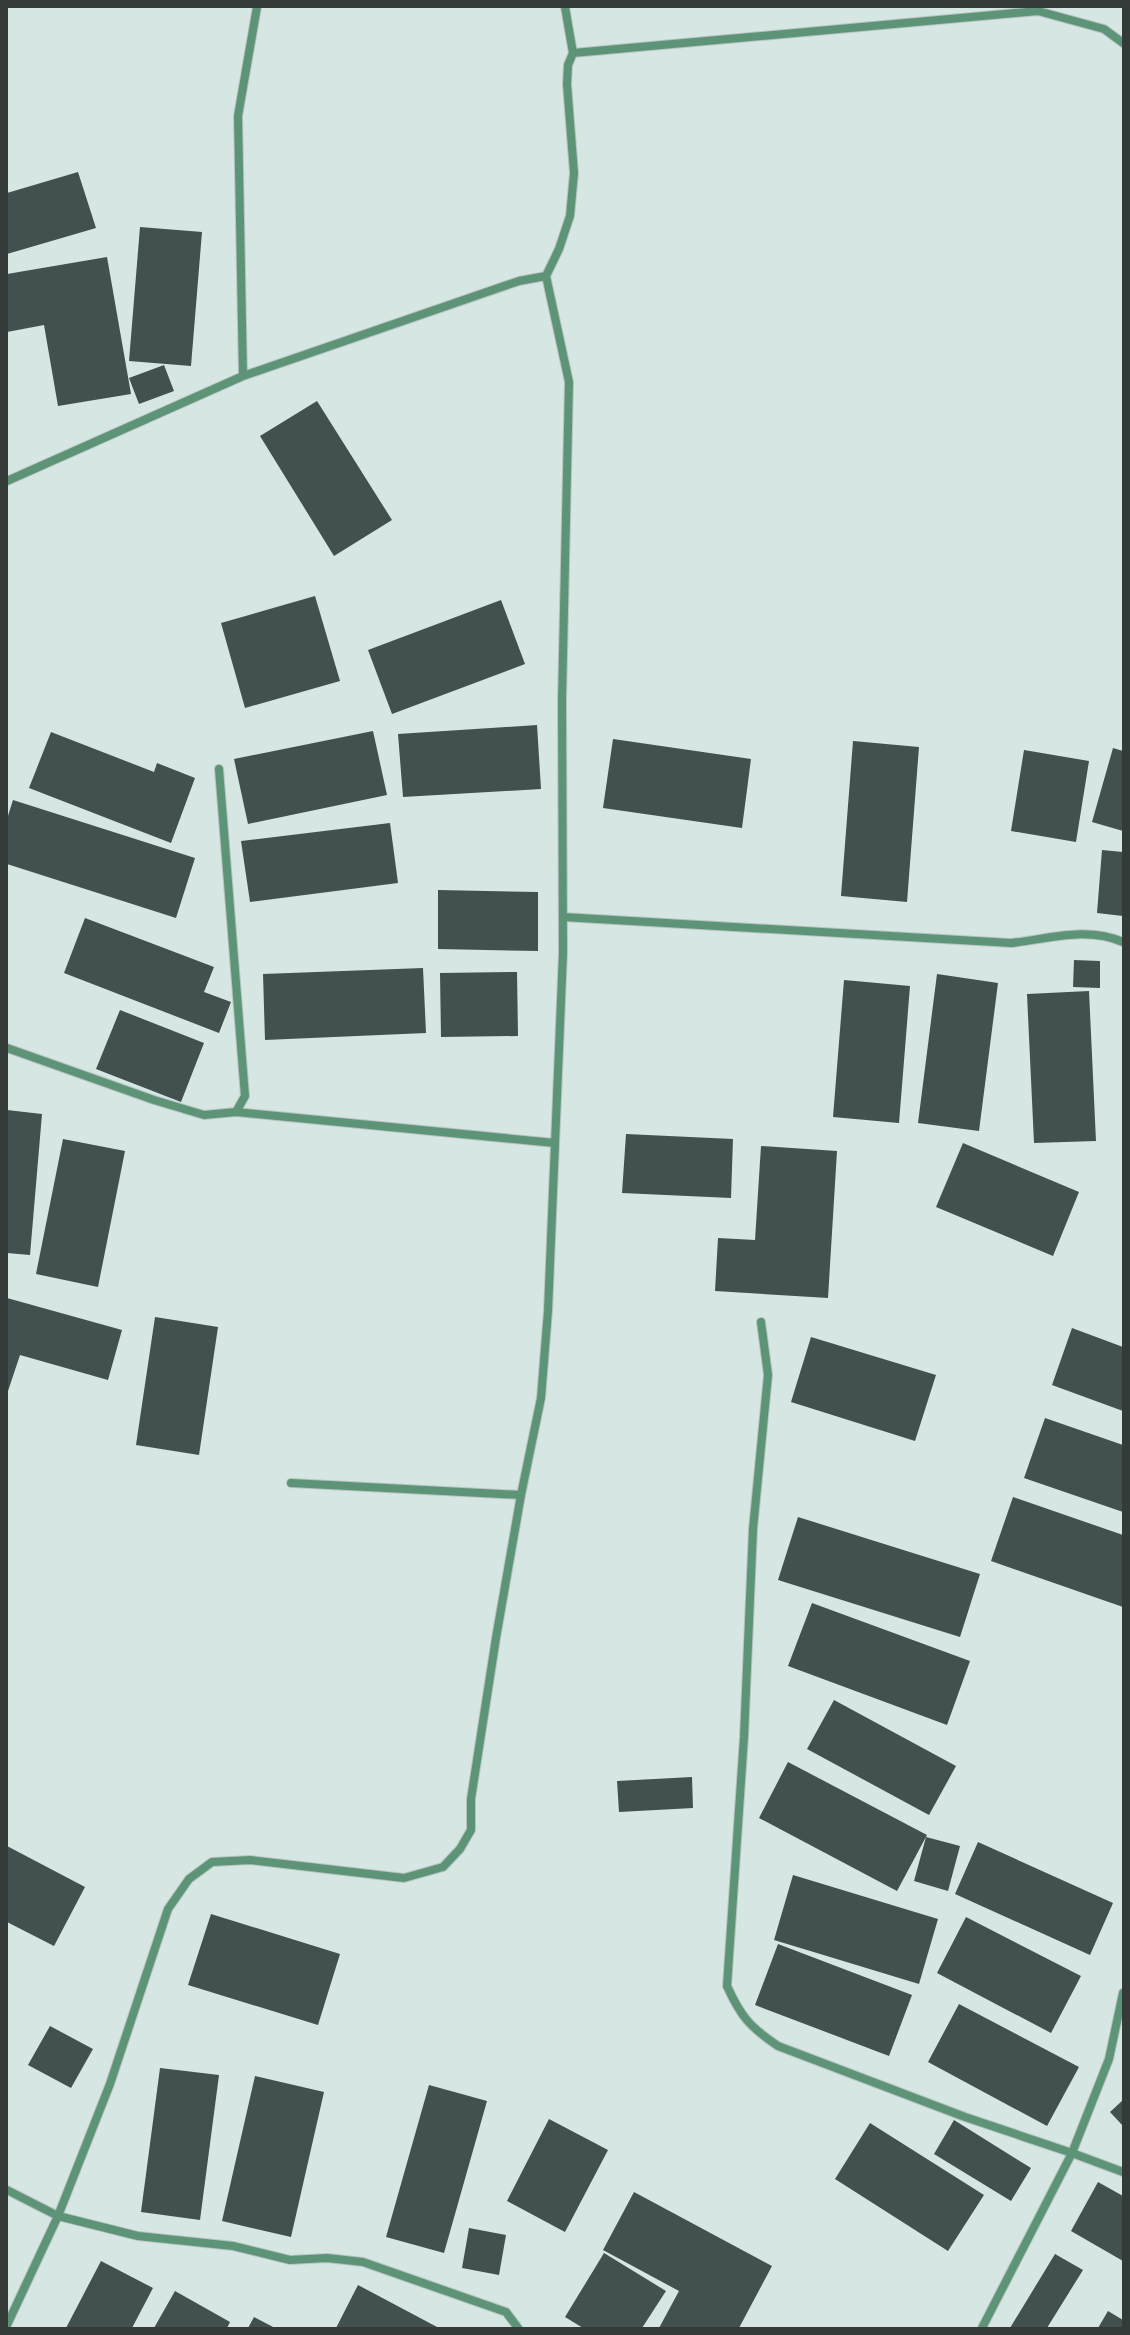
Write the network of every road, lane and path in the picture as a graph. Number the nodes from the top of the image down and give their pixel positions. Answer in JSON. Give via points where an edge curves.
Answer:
{"nodes":[{"id":1,"x":257,"y":7,"type":"edge"},
{"id":2,"x":565,"y":7,"type":"edge"},
{"id":3,"x":1123,"y":43,"type":"edge"},
{"id":4,"x":573,"y":53,"type":"junction"},
{"id":5,"x":546,"y":276,"type":"junction"},
{"id":6,"x":243,"y":376,"type":"junction"},
{"id":7,"x":7,"y":481,"type":"edge"},
{"id":8,"x":219,"y":769,"type":"dead end"},
{"id":9,"x":563,"y":917,"type":"junction"},
{"id":10,"x":1123,"y":942,"type":"edge"},
{"id":11,"x":7,"y":1048,"type":"edge"},
{"id":12,"x":236,"y":1112,"type":"junction"},
{"id":13,"x":555,"y":1143,"type":"junction"},
{"id":14,"x":761,"y":1322,"type":"dead end"},
{"id":15,"x":291,"y":1483,"type":"dead end"},
{"id":16,"x":521,"y":1495,"type":"junction"},
{"id":17,"x":1123,"y":1993,"type":"edge"},
{"id":18,"x":1072,"y":2153,"type":"junction"},
{"id":19,"x":1123,"y":2172,"type":"edge"},
{"id":20,"x":7,"y":2190,"type":"edge"},
{"id":21,"x":58,"y":2216,"type":"junction"},
{"id":22,"x":7,"y":2325,"type":"edge"},
{"id":23,"x":518,"y":2328,"type":"edge"},
{"id":24,"x":982,"y":2328,"type":"edge"}],
"edges":[{"from":1,"to":6,"type":"street","via":[[238,116]]},
{"from":2,"to":4,"type":"street"},
{"from":3,"to":4,"type":"street","via":[[1104,29],[1038,11]]},
{"from":4,"to":5,"type":"street","via":[[568,65],[567,84],[574,173],[570,216],[559,249]]},
{"from":5,"to":6,"type":"street","via":[[519,281]]},
{"from":5,"to":9,"type":"street","via":[[570,382],[562,700]]},
{"from":6,"to":7,"type":"street"},
{"from":8,"to":12,"type":"street","via":[[245,1096]]},
{"from":9,"to":10,"type":"street","via":[[1011,943],[1075,933],[1108,936]]},
{"from":9,"to":13,"type":"street"},
{"from":11,"to":12,"type":"street","via":[[204,1115]]},
{"from":12,"to":13,"type":"street"},
{"from":13,"to":16,"type":"street","via":[[548,1311],[541,1398]]},
{"from":14,"to":18,"type":"street","via":[[768,1375],[753,1529],[744,1737],[727,1986],[739,2011],[757,2031],[778,2046],[965,2117]]},
{"from":15,"to":16,"type":"street"},
{"from":16,"to":21,"type":"street","via":[[471,1799],[472,1830],[460,1849],[443,1867],[404,1878],[250,1860],[212,1862],[189,1879],[168,1909],[110,2084]]},
{"from":17,"to":18,"type":"street","via":[[1109,2059]]},
{"from":18,"to":19,"type":"street"},
{"from":18,"to":24,"type":"street"},
{"from":20,"to":21,"type":"street"},
{"from":21,"to":22,"type":"street"},
{"from":21,"to":23,"type":"street","via":[[138,2236],[233,2246],[290,2260],[327,2258],[363,2262],[506,2312]]}]}
